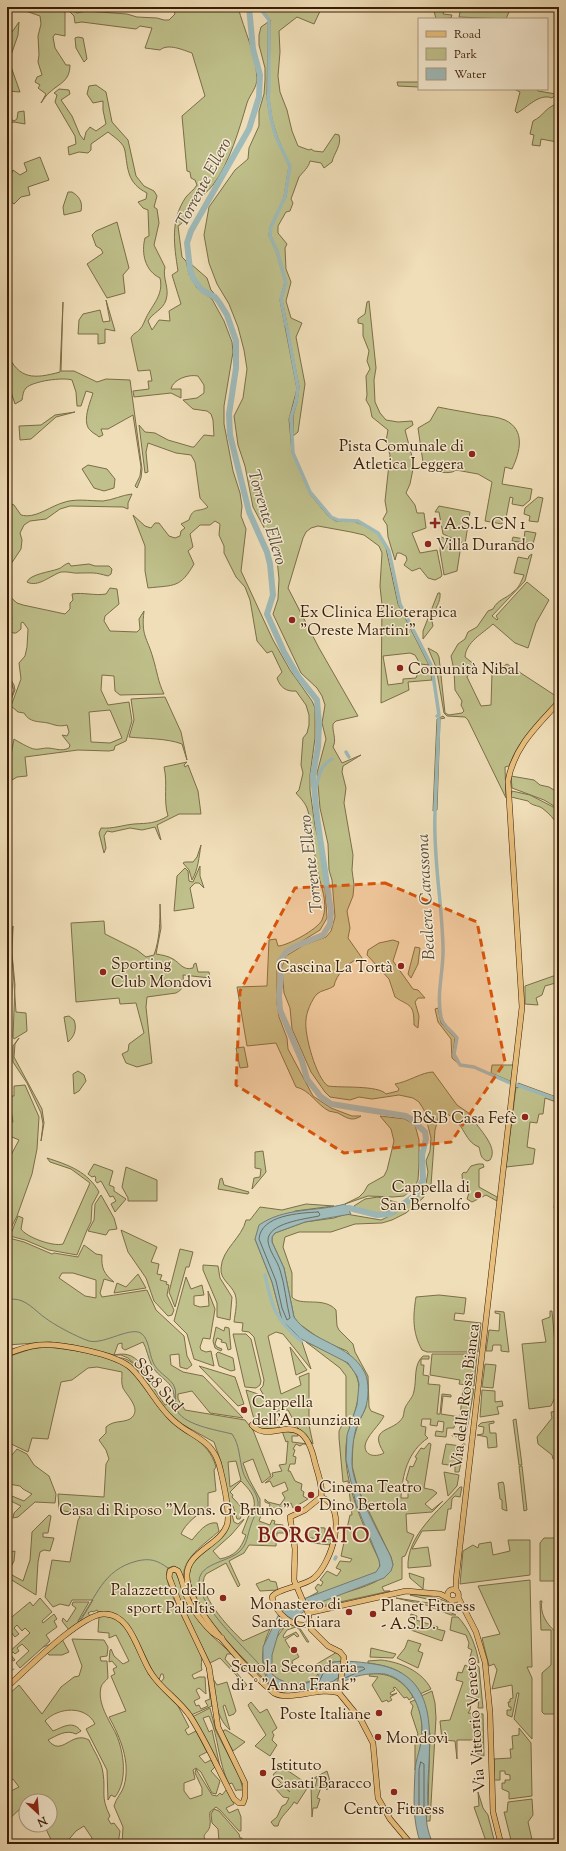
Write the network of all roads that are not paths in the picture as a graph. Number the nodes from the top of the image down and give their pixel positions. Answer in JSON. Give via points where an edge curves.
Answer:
{"nodes":[{"id":1,"x":559,"y":702,"type":"edge"},
{"id":2,"x":7,"y":1354,"type":"edge"},
{"id":3,"x":252,"y":1425,"type":"dead end"},
{"id":4,"x":321,"y":1497,"type":"junction"},
{"id":5,"x":296,"y":1586,"type":"junction"},
{"id":6,"x":451,"y":1592,"type":"junction"},
{"id":7,"x":457,"y":1599,"type":"junction"},
{"id":8,"x":307,"y":1612,"type":"junction"},
{"id":9,"x":310,"y":1624,"type":"junction"},
{"id":10,"x":222,"y":1638,"type":"junction"},
{"id":11,"x":7,"y":1687,"type":"edge"},
{"id":12,"x":339,"y":1693,"type":"junction"},
{"id":13,"x":411,"y":1844,"type":"edge"},
{"id":14,"x":500,"y":1844,"type":"edge"}],
"edges":[{"from":1,"to":6,"type":"main road","name":"Via della Rosa Bianca","via":[[520,745],[508,781],[523,1000],[456,1580]]},
{"from":2,"to":10,"type":"main road","name":"SS28 Sud","via":[[30,1346],[52,1345],[122,1361],[138,1376],[173,1420],[210,1445],[220,1468],[228,1523],[192,1560],[187,1577],[194,1601]]},
{"from":3,"to":4,"type":"main road","via":[[260,1431],[290,1428],[299,1432],[312,1449]]},
{"from":4,"to":5,"type":"main road","via":[[305,1510],[290,1517],[295,1547]]},
{"from":4,"to":5,"type":"main road","via":[[336,1515],[332,1551],[314,1578]]},
{"from":5,"to":8,"type":"main road"},
{"from":5,"to":9,"type":"main road","via":[[272,1595],[272,1599],[278,1612],[294,1623],[304,1626]]},
{"from":6,"to":7,"type":"main road"},
{"from":6,"to":7,"type":"main road","name":"Via Vittorio Veneto","via":[[450,1600]]},
{"from":6,"to":8,"type":"main road","via":[[401,1592]]},
{"from":7,"to":14,"type":"main road","name":"Via Vittorio Veneto","via":[[476,1632],[485,1662],[490,1713],[493,1812]]},
{"from":8,"to":9,"type":"main road"},
{"from":9,"to":12,"type":"main road","via":[[313,1632],[329,1647],[344,1656]]},
{"from":10,"to":11,"type":"main road","via":[[214,1634],[195,1611],[178,1571],[170,1570],[169,1577],[181,1608],[209,1667],[218,1727],[245,1783],[243,1803],[234,1799],[190,1716],[151,1674],[127,1626],[117,1616],[99,1614],[68,1633]]},
{"from":10,"to":12,"type":"main road","via":[[276,1694],[325,1691]]},
{"from":12,"to":13,"type":"main road","via":[[361,1720],[373,1743],[378,1798],[390,1819]]}]}
